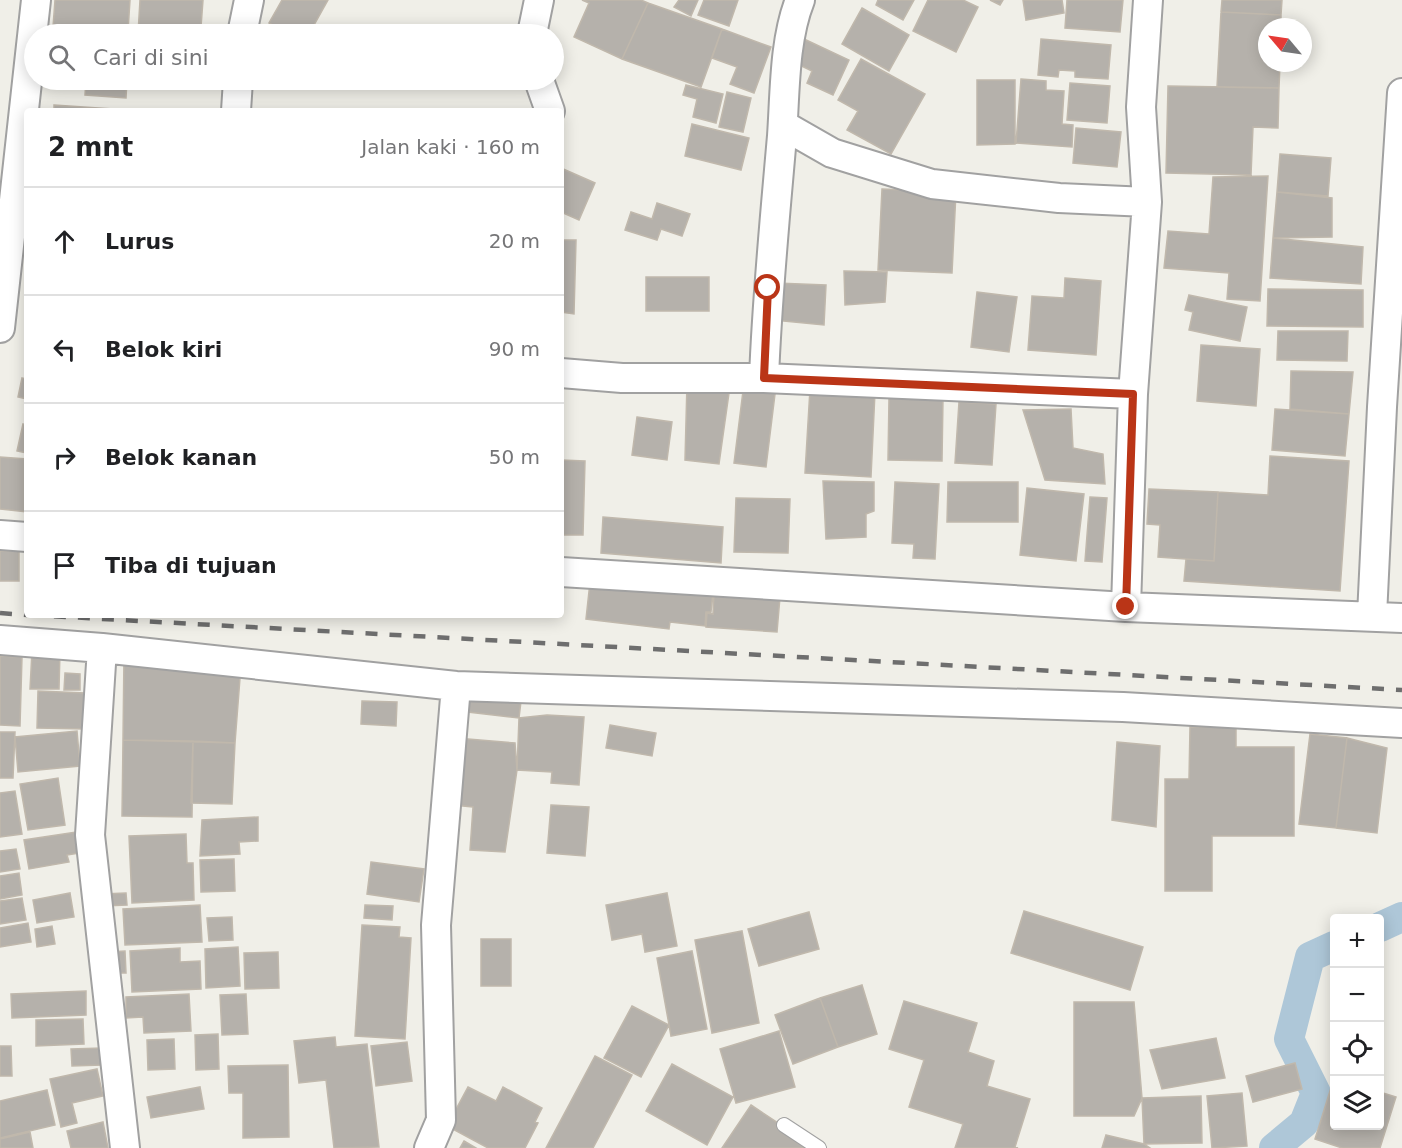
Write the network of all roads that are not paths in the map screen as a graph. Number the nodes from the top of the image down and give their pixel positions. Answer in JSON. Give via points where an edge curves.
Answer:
{"nodes":[{"id":1,"x":36,"y":0,"type":"edge"},
{"id":2,"x":249,"y":0,"type":"edge"},
{"id":3,"x":539,"y":0,"type":"edge"},
{"id":4,"x":800,"y":0,"type":"edge"},
{"id":5,"x":1148,"y":0,"type":"edge"},
{"id":6,"x":33,"y":24,"type":"edge"},
{"id":7,"x":244,"y":24,"type":"edge"},
{"id":8,"x":534,"y":24,"type":"edge"},
{"id":9,"x":26,"y":90,"type":"edge"},
{"id":10,"x":237,"y":90,"type":"edge"},
{"id":11,"x":543,"y":90,"type":"edge"},
{"id":12,"x":1402,"y":93,"type":"edge"},
{"id":13,"x":24,"y":108,"type":"edge"},
{"id":14,"x":236,"y":108,"type":"edge"},
{"id":15,"x":549,"y":108,"type":"edge"},
{"id":16,"x":24,"y":109,"type":"edge"},
{"id":17,"x":783,"y":125,"type":"junction"},
{"id":18,"x":1398,"y":199,"type":"edge"},
{"id":19,"x":1147,"y":202,"type":"junction"},
{"id":20,"x":0,"y":326,"type":"edge"},
{"id":21,"x":564,"y":374,"type":"edge"},
{"id":22,"x":764,"y":378,"type":"junction"},
{"id":23,"x":1133,"y":394,"type":"junction"},
{"id":24,"x":1392,"y":408,"type":"edge"},
{"id":25,"x":0,"y":535,"type":"edge"},
{"id":26,"x":24,"y":537,"type":"edge"},
{"id":27,"x":564,"y":572,"type":"edge"},
{"id":28,"x":1126,"y":607,"type":"junction"},
{"id":29,"x":1372,"y":616,"type":"junction"},
{"id":30,"x":1402,"y":618,"type":"edge"},
{"id":31,"x":0,"y":640,"type":"edge"},
{"id":32,"x":102,"y":648,"type":"junction"},
{"id":33,"x":456,"y":686,"type":"junction"},
{"id":34,"x":1402,"y":723,"type":"edge"},
{"id":35,"x":784,"y":1125,"type":"dead end"},
{"id":36,"x":126,"y":1148,"type":"edge"},
{"id":37,"x":429,"y":1148,"type":"edge"},
{"id":38,"x":819,"y":1148,"type":"edge"}],
"edges":[{"from":1,"to":6,"type":"street"},
{"from":2,"to":7,"type":"street"},
{"from":3,"to":8,"type":"street"},
{"from":4,"to":17,"type":"street","via":[[793,19]]},
{"from":5,"to":19,"type":"street","via":[[1141,107]]},
{"from":9,"to":13,"type":"street"},
{"from":10,"to":14,"type":"street"},
{"from":11,"to":15,"type":"street"},
{"from":12,"to":18,"type":"street"},
{"from":16,"to":20,"type":"street"},
{"from":17,"to":19,"type":"street","via":[[832,153],[932,184],[1059,198]]},
{"from":17,"to":22,"type":"street"},
{"from":18,"to":24,"type":"street"},
{"from":19,"to":23,"type":"street"},
{"from":21,"to":22,"type":"street"},
{"from":22,"to":23,"type":"street"},
{"from":23,"to":28,"type":"street"},
{"from":24,"to":29,"type":"street"},
{"from":25,"to":26,"type":"street"},
{"from":27,"to":28,"type":"street"},
{"from":28,"to":29,"type":"street"},
{"from":29,"to":30,"type":"street"},
{"from":31,"to":32,"type":"street"},
{"from":32,"to":33,"type":"street"},
{"from":32,"to":36,"type":"street","via":[[90,835]]},
{"from":33,"to":34,"type":"street","via":[[1124,707]]},
{"from":33,"to":37,"type":"street","via":[[436,925],[441,1120]]},
{"from":35,"to":38,"type":"lane"}]}
